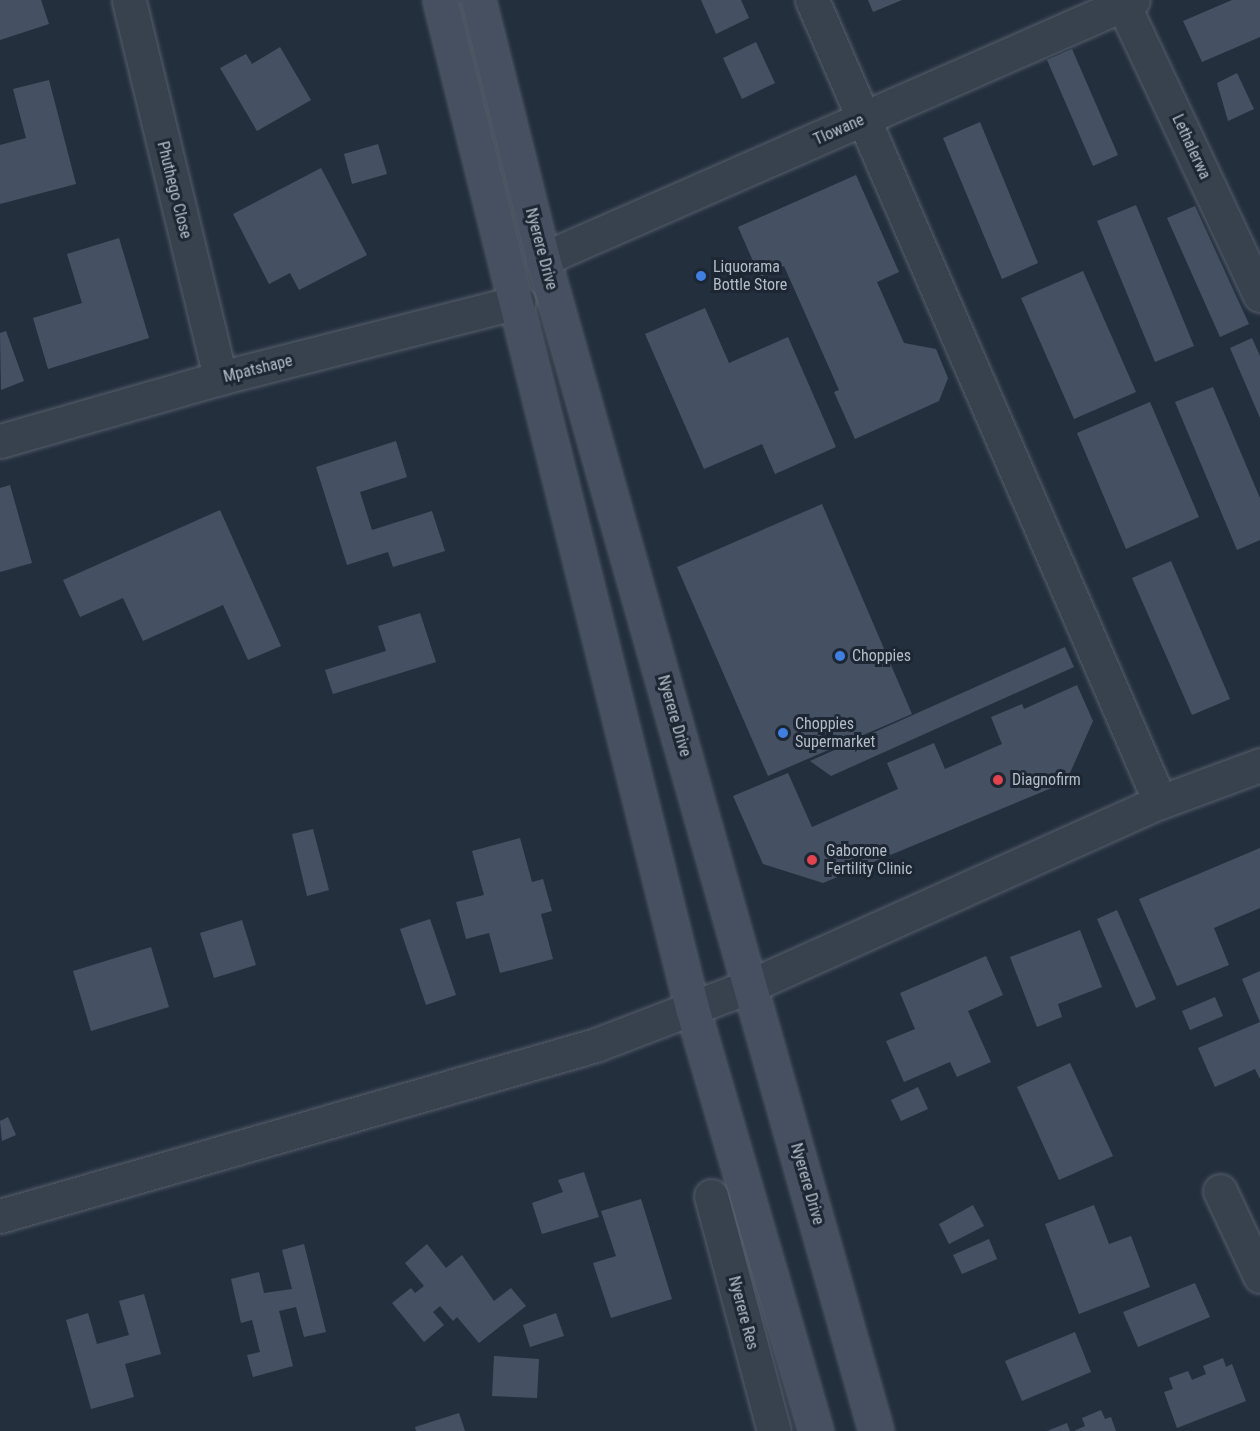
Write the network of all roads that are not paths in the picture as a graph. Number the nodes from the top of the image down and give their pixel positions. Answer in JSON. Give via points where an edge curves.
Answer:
{"nodes":[{"id":1,"x":440,"y":0,"type":"edge"},
{"id":2,"x":478,"y":0,"type":"edge"},
{"id":3,"x":812,"y":0,"type":"edge"},
{"id":4,"x":129,"y":1,"type":"edge"},
{"id":5,"x":1126,"y":2,"type":"edge"},
{"id":6,"x":861,"y":120,"type":"junction"},
{"id":7,"x":543,"y":259,"type":"junction"},
{"id":8,"x":1260,"y":295,"type":"edge"},
{"id":9,"x":518,"y":303,"type":"junction"},
{"id":10,"x":220,"y":378,"type":"junction"},
{"id":11,"x":0,"y":441,"type":"edge"},
{"id":12,"x":1260,"y":765,"type":"edge"},
{"id":13,"x":1160,"y":802,"type":"junction"},
{"id":14,"x":752,"y":985,"type":"junction"},
{"id":15,"x":692,"y":1008,"type":"junction"},
{"id":16,"x":1220,"y":1191,"type":"dead end"},
{"id":17,"x":711,"y":1196,"type":"dead end"},
{"id":18,"x":0,"y":1216,"type":"edge"},
{"id":19,"x":1260,"y":1276,"type":"edge"},
{"id":20,"x":774,"y":1431,"type":"edge"},
{"id":21,"x":816,"y":1431,"type":"edge"},
{"id":22,"x":876,"y":1431,"type":"edge"}],
"edges":[{"from":1,"to":9,"type":"main road"},
{"from":2,"to":7,"type":"main road","name":"Nyerere Drive"},
{"from":3,"to":6,"type":"street"},
{"from":4,"to":10,"type":"street","name":"Phuthego Close"},
{"from":5,"to":6,"type":"street","name":"Tlowane"},
{"from":5,"to":8,"type":"street","name":"Lethalerwa"},
{"from":6,"to":7,"type":"street","name":"Tlowane"},
{"from":6,"to":13,"type":"street"},
{"from":7,"to":14,"type":"main road","name":"Nyerere Drive"},
{"from":9,"to":10,"type":"street","name":"Mpatshape"},
{"from":9,"to":15,"type":"main road"},
{"from":10,"to":11,"type":"street","name":"Mpatshape"},
{"from":12,"to":13,"type":"street"},
{"from":13,"to":14,"type":"street"},
{"from":14,"to":15,"type":"street"},
{"from":14,"to":22,"type":"main road","name":"Nyerere Drive"},
{"from":15,"to":18,"type":"street","via":[[596,1045]]},
{"from":15,"to":21,"type":"main road"},
{"from":16,"to":19,"type":"street"},
{"from":17,"to":20,"type":"street","name":"Nyerere Res"}]}
